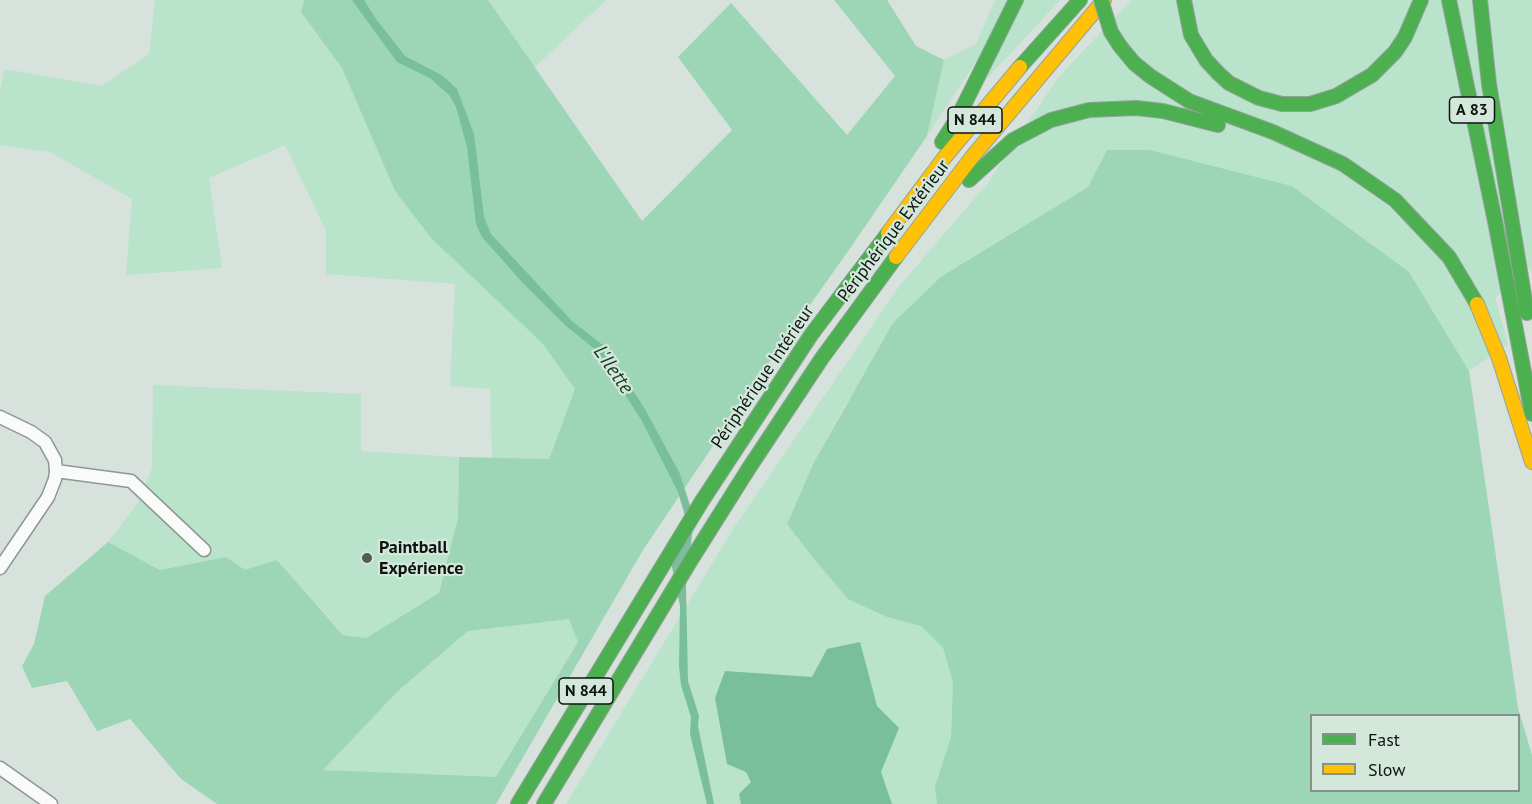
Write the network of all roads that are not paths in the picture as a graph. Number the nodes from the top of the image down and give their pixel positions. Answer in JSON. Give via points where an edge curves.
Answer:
{"nodes":[{"id":1,"x":1016,"y":0,"type":"edge"},
{"id":2,"x":1080,"y":0,"type":"edge"},
{"id":3,"x":1103,"y":0,"type":"edge"},
{"id":4,"x":1184,"y":0,"type":"edge"},
{"id":5,"x":1421,"y":0,"type":"edge"},
{"id":6,"x":1449,"y":0,"type":"edge"},
{"id":7,"x":1459,"y":0,"type":"edge"},
{"id":8,"x":1480,"y":0,"type":"edge"},
{"id":9,"x":1325,"y":156,"type":"junction"},
{"id":10,"x":1502,"y":216,"type":"junction"},
{"id":11,"x":921,"y":222,"type":"junction"},
{"id":12,"x":878,"y":245,"type":"junction"},
{"id":13,"x":1510,"y":258,"type":"junction"},
{"id":14,"x":1531,"y":336,"type":"edge"},
{"id":15,"x":1532,"y":414,"type":"edge"},
{"id":16,"x":0,"y":417,"type":"edge"},
{"id":17,"x":1532,"y":462,"type":"edge"},
{"id":18,"x":56,"y":471,"type":"junction"},
{"id":19,"x":204,"y":550,"type":"dead end"},
{"id":20,"x":0,"y":568,"type":"edge"},
{"id":21,"x":0,"y":768,"type":"edge"},
{"id":22,"x":51,"y":804,"type":"edge"},
{"id":23,"x":518,"y":804,"type":"edge"},
{"id":24,"x":544,"y":804,"type":"edge"}],
"edges":[{"from":1,"to":12,"type":"highway","via":[[958,117],[881,222]]},
{"from":2,"to":12,"type":"highway","name":"Périphérique Intérieur","number":"N 844","via":[[985,107]]},
{"from":3,"to":9,"type":"highway","bridge":true,"via":[[1111,32],[1134,63],[1150,76],[1189,100]]},
{"from":3,"to":11,"type":"highway","name":"Périphérique Extérieur","number":"N 844"},
{"from":4,"to":5,"type":"highway","via":[[1191,35],[1206,60],[1229,83],[1282,104],[1310,104],[1336,96],[1372,75],[1405,37]]},
{"from":6,"to":10,"type":"highway","number":"A 83"},
{"from":7,"to":10,"type":"highway","number":"A 83"},
{"from":8,"to":10,"type":"highway"},
{"from":9,"to":11,"type":"highway","via":[[1303,154],[1211,122],[1162,111],[1089,110],[1051,120],[1013,140],[971,178],[944,211]]},
{"from":9,"to":17,"type":"highway","via":[[1395,200],[1430,234],[1454,265],[1491,338]]},
{"from":10,"to":13,"type":"highway"},
{"from":11,"to":24,"type":"highway","name":"Périphérique Extérieur","number":"N 844","via":[[810,376],[719,514]]},
{"from":12,"to":23,"type":"highway","name":"Périphérique Intérieur","number":"N 844","via":[[811,335],[702,501]]},
{"from":13,"to":14,"type":"highway"},
{"from":13,"to":15,"type":"highway"},
{"from":16,"to":18,"type":"street","via":[[39,437],[53,454]]},
{"from":18,"to":19,"type":"street","via":[[131,481]]},
{"from":18,"to":20,"type":"street","via":[[48,497]]},
{"from":21,"to":22,"type":"street"}]}
